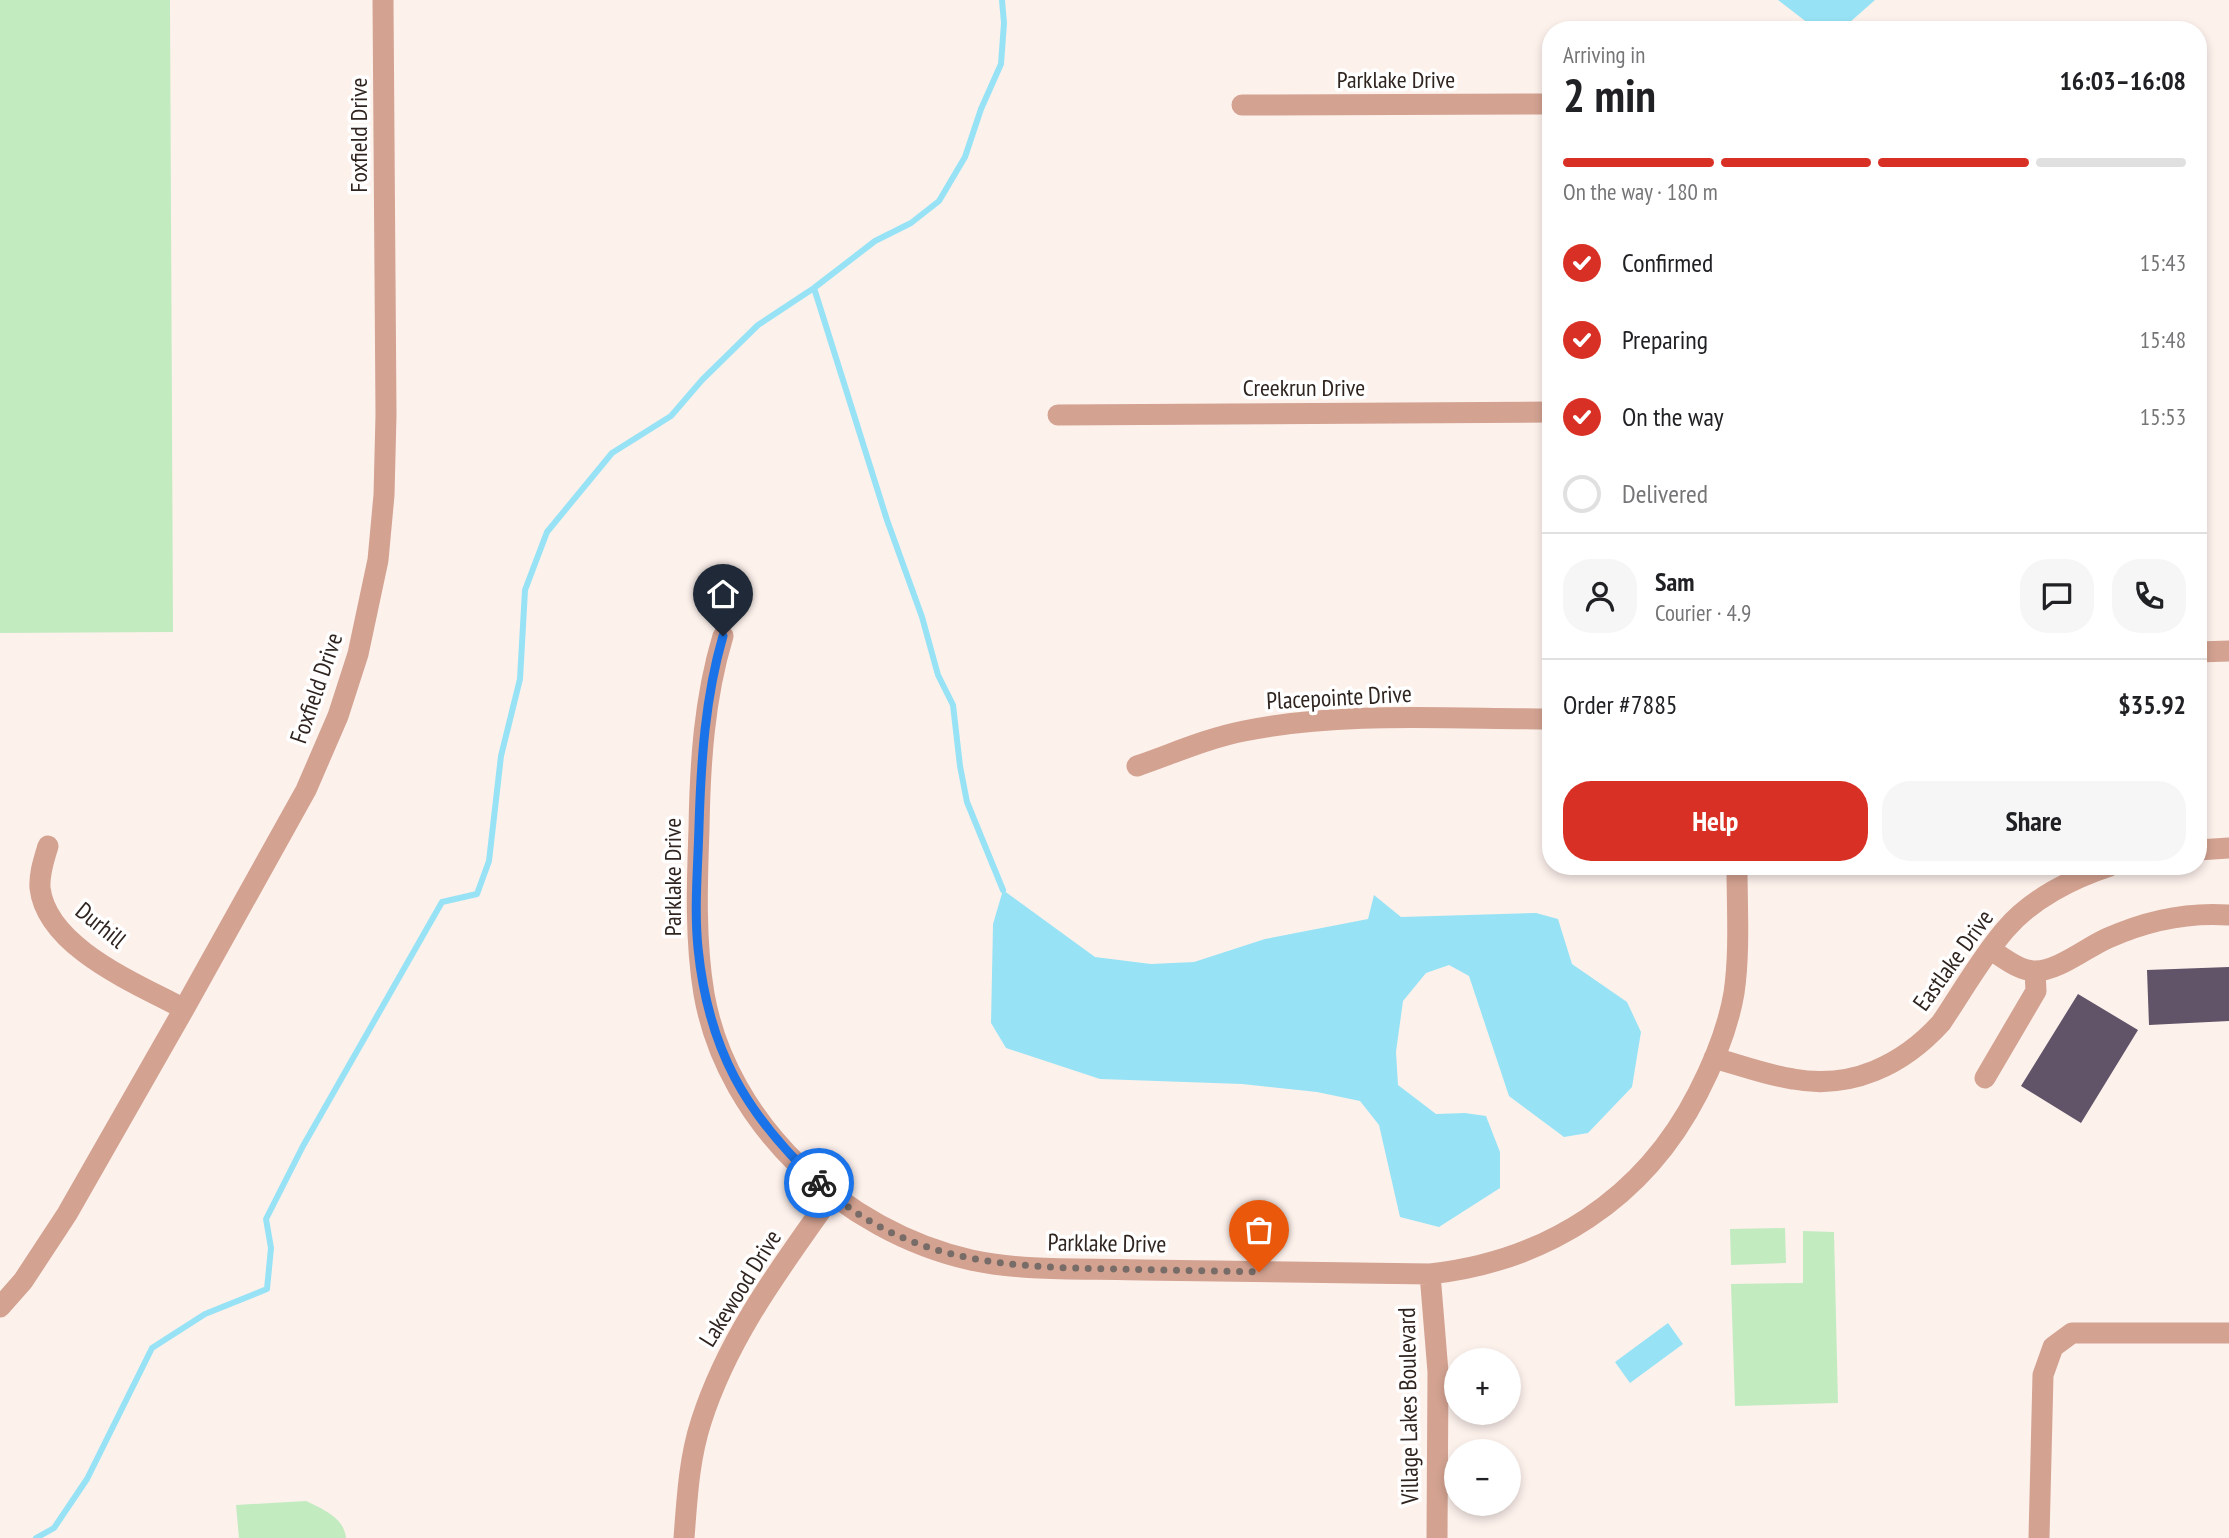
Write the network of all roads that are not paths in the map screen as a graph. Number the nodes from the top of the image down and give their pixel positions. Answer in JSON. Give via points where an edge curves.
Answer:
{"nodes":[{"id":1,"x":383,"y":0,"type":"edge"},
{"id":2,"x":1542,"y":104,"type":"edge"},
{"id":3,"x":1242,"y":105,"type":"dead end"},
{"id":4,"x":1542,"y":412,"type":"edge"},
{"id":5,"x":1058,"y":415,"type":"dead end"},
{"id":6,"x":723,"y":636,"type":"dead end"},
{"id":7,"x":2229,"y":651,"type":"edge"},
{"id":8,"x":2207,"y":652,"type":"edge"},
{"id":9,"x":1542,"y":719,"type":"edge"},
{"id":10,"x":1137,"y":765,"type":"dead end"},
{"id":11,"x":48,"y":846,"type":"dead end"},
{"id":12,"x":2229,"y":848,"type":"edge"},
{"id":13,"x":2207,"y":849,"type":"edge"},
{"id":14,"x":1737,"y":875,"type":"edge"},
{"id":15,"x":2090,"y":875,"type":"edge"},
{"id":16,"x":2229,"y":915,"type":"edge"},
{"id":17,"x":1991,"y":950,"type":"junction"},
{"id":18,"x":2035,"y":971,"type":"junction"},
{"id":19,"x":184,"y":1009,"type":"junction"},
{"id":20,"x":1714,"y":1058,"type":"junction"},
{"id":21,"x":1985,"y":1078,"type":"dead end"},
{"id":22,"x":832,"y":1195,"type":"junction"},
{"id":23,"x":1430,"y":1274,"type":"junction"},
{"id":24,"x":0,"y":1307,"type":"edge"},
{"id":25,"x":2229,"y":1333,"type":"edge"},
{"id":26,"x":684,"y":1538,"type":"edge"},
{"id":27,"x":1437,"y":1538,"type":"edge"},
{"id":28,"x":2039,"y":1538,"type":"edge"}],
"edges":[{"from":1,"to":19,"type":"street","name":"Foxfield Drive","via":[[384,482],[369,607],[338,716],[306,790]]},
{"from":2,"to":3,"type":"street","name":"Parklake Drive"},
{"from":4,"to":5,"type":"street","name":"Creekrun Drive"},
{"from":6,"to":22,"type":"street","name":"Parklake Drive","via":[[708,700],[700,782],[698,946],[704,995],[718,1043],[739,1087],[766,1129]]},
{"from":7,"to":8,"type":"street"},
{"from":9,"to":10,"type":"street","name":"Placepointe Drive","via":[[1295,722],[1230,734]]},
{"from":11,"to":19,"type":"street","name":"Durhill","via":[[40,888],[61,931],[98,961]]},
{"from":12,"to":13,"type":"street"},
{"from":14,"to":20,"type":"street","name":"Parklake Drive","via":[[1734,992]]},
{"from":15,"to":17,"type":"street","name":"Eastlake Drive","via":[[2029,907]]},
{"from":16,"to":18,"type":"street","via":[[2187,916],[2138,926],[2049,969]]},
{"from":17,"to":18,"type":"street"},
{"from":17,"to":20,"type":"street","name":"Eastlake Drive","via":[[1930,1035],[1904,1057],[1874,1072],[1842,1081],[1808,1082]]},
{"from":18,"to":21,"type":"street","via":[[2036,991]]},
{"from":19,"to":24,"type":"street","name":"Foxfield Drive","via":[[66,1214],[23,1281]]},
{"from":20,"to":23,"type":"street","name":"Parklake Drive","via":[[1687,1115],[1659,1156],[1624,1192],[1584,1222],[1540,1245],[1494,1262]]},
{"from":22,"to":23,"type":"street","name":"Parklake Drive","via":[[878,1225],[923,1246],[1004,1265]]},
{"from":22,"to":26,"type":"street","name":"Lakewood Drive","via":[[738,1333],[717,1377],[696,1438]]},
{"from":23,"to":27,"type":"street","name":"Village Lakes Boulevard","via":[[1438,1372]]},
{"from":25,"to":28,"type":"street","via":[[2073,1333],[2053,1347],[2043,1375]]}]}
